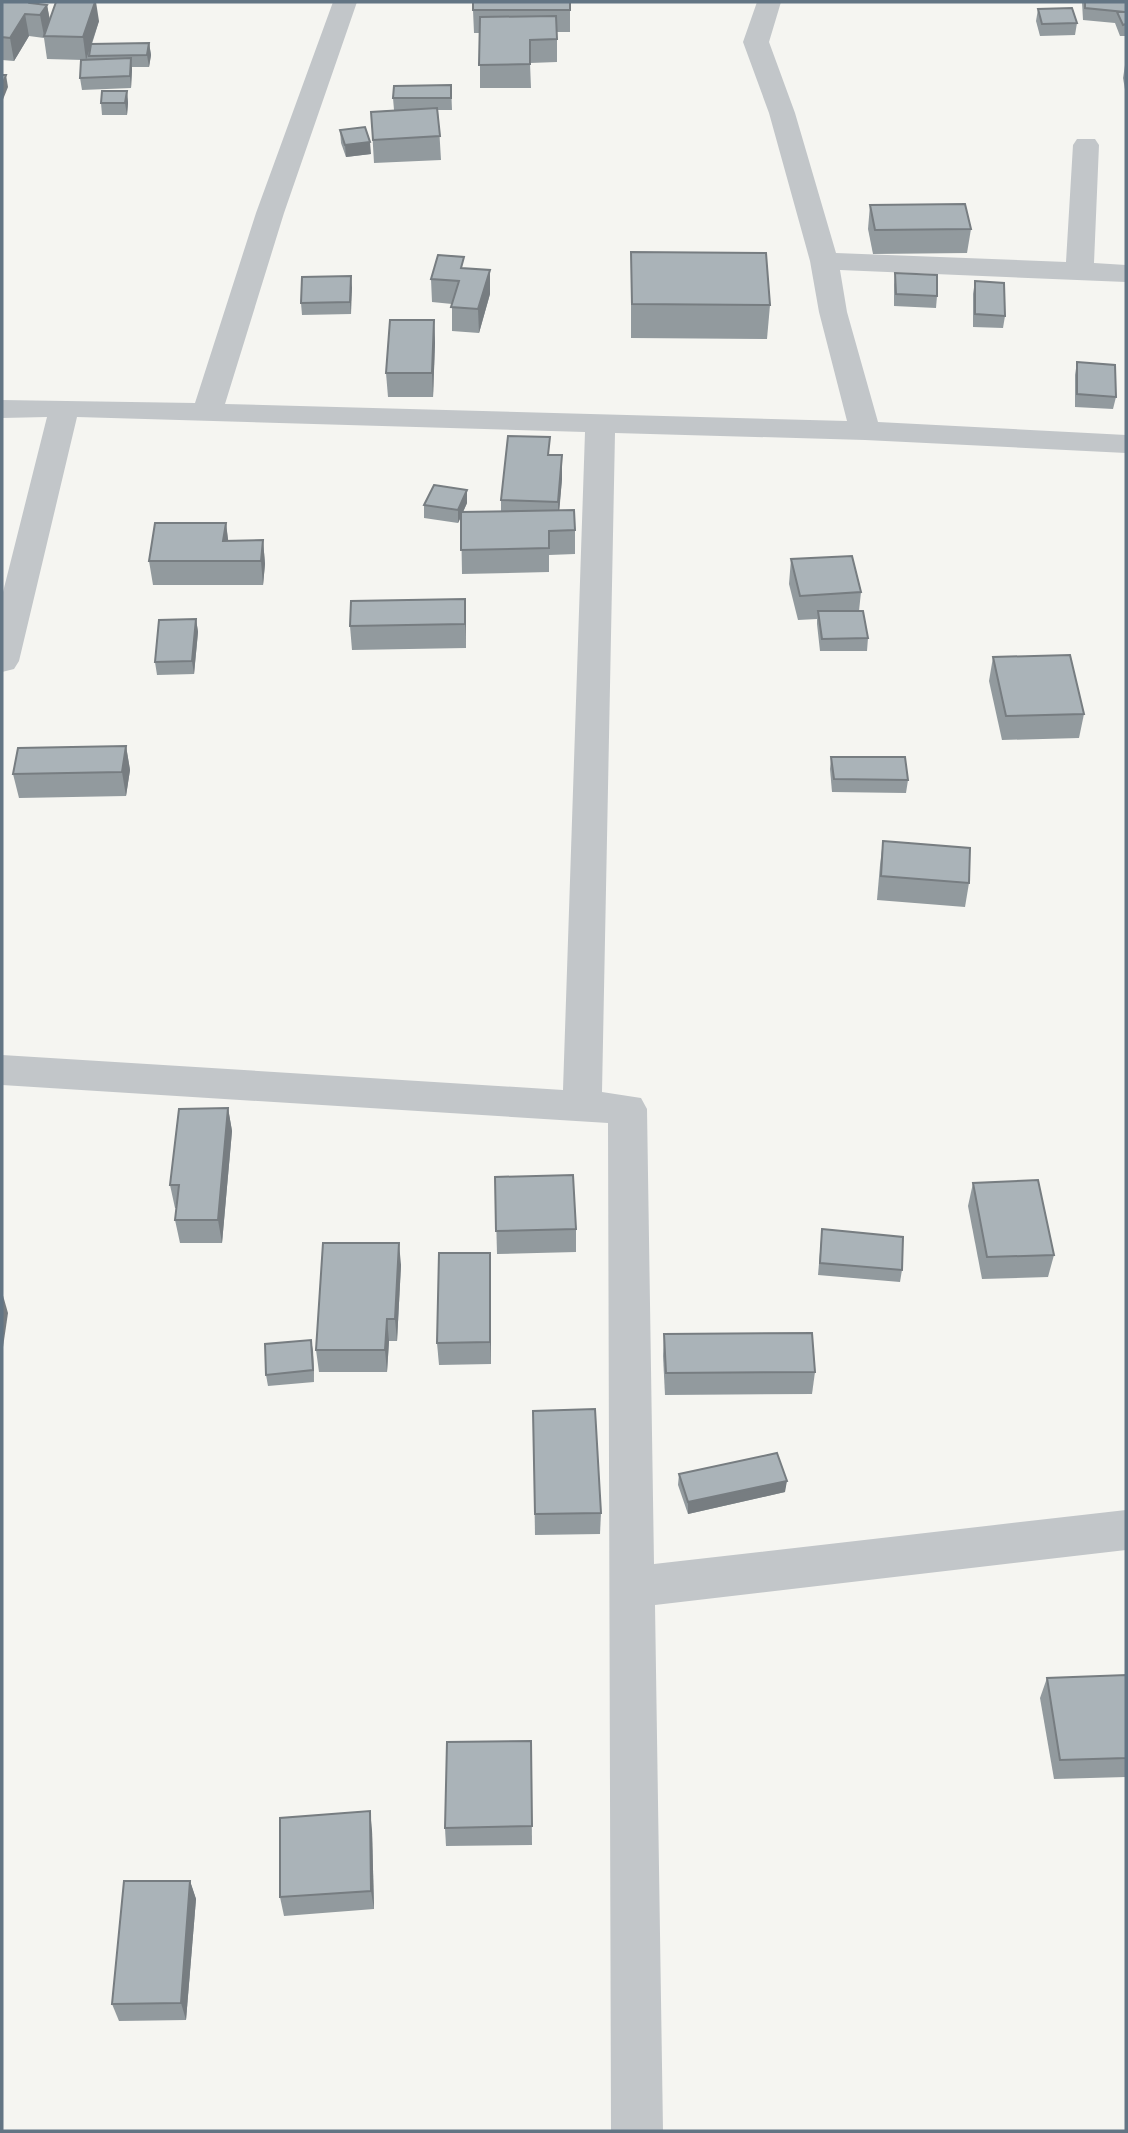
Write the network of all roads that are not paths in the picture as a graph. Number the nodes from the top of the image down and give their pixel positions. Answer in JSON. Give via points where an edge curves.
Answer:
{"nodes":[{"id":1,"x":345,"y":2,"type":"edge"},
{"id":2,"x":769,"y":2,"type":"edge"},
{"id":3,"x":1086,"y":145,"type":"dead end"},
{"id":4,"x":824,"y":261,"type":"junction"},
{"id":5,"x":1080,"y":270,"type":"junction"},
{"id":6,"x":1126,"y":273,"type":"edge"},
{"id":7,"x":64,"y":408,"type":"junction"},
{"id":8,"x":2,"y":410,"type":"edge"},
{"id":9,"x":207,"y":413,"type":"junction"},
{"id":10,"x":600,"y":426,"type":"junction"},
{"id":11,"x":865,"y":431,"type":"junction"},
{"id":12,"x":1126,"y":443,"type":"edge"},
{"id":13,"x":2,"y":661,"type":"edge"},
{"id":14,"x":2,"y":1070,"type":"edge"},
{"id":15,"x":582,"y":1106,"type":"junction"},
{"id":16,"x":1126,"y":1530,"type":"edge"},
{"id":17,"x":632,"y":1587,"type":"junction"},
{"id":18,"x":637,"y":2131,"type":"edge"}],
"edges":[{"from":1,"to":9,"type":"street","via":[[270,213]]},
{"from":2,"to":4,"type":"street","via":[[756,42],[782,113]]},
{"from":3,"to":5,"type":"street"},
{"from":4,"to":5,"type":"street"},
{"from":4,"to":11,"type":"street"},
{"from":5,"to":6,"type":"street"},
{"from":7,"to":8,"type":"street"},
{"from":7,"to":9,"type":"street"},
{"from":7,"to":13,"type":"street"},
{"from":9,"to":10,"type":"street"},
{"from":10,"to":11,"type":"street"},
{"from":10,"to":15,"type":"street"},
{"from":11,"to":12,"type":"street"},
{"from":14,"to":15,"type":"street"},
{"from":15,"to":17,"type":"street","via":[[627,1109]]},
{"from":16,"to":17,"type":"street"},
{"from":17,"to":18,"type":"street"}]}
